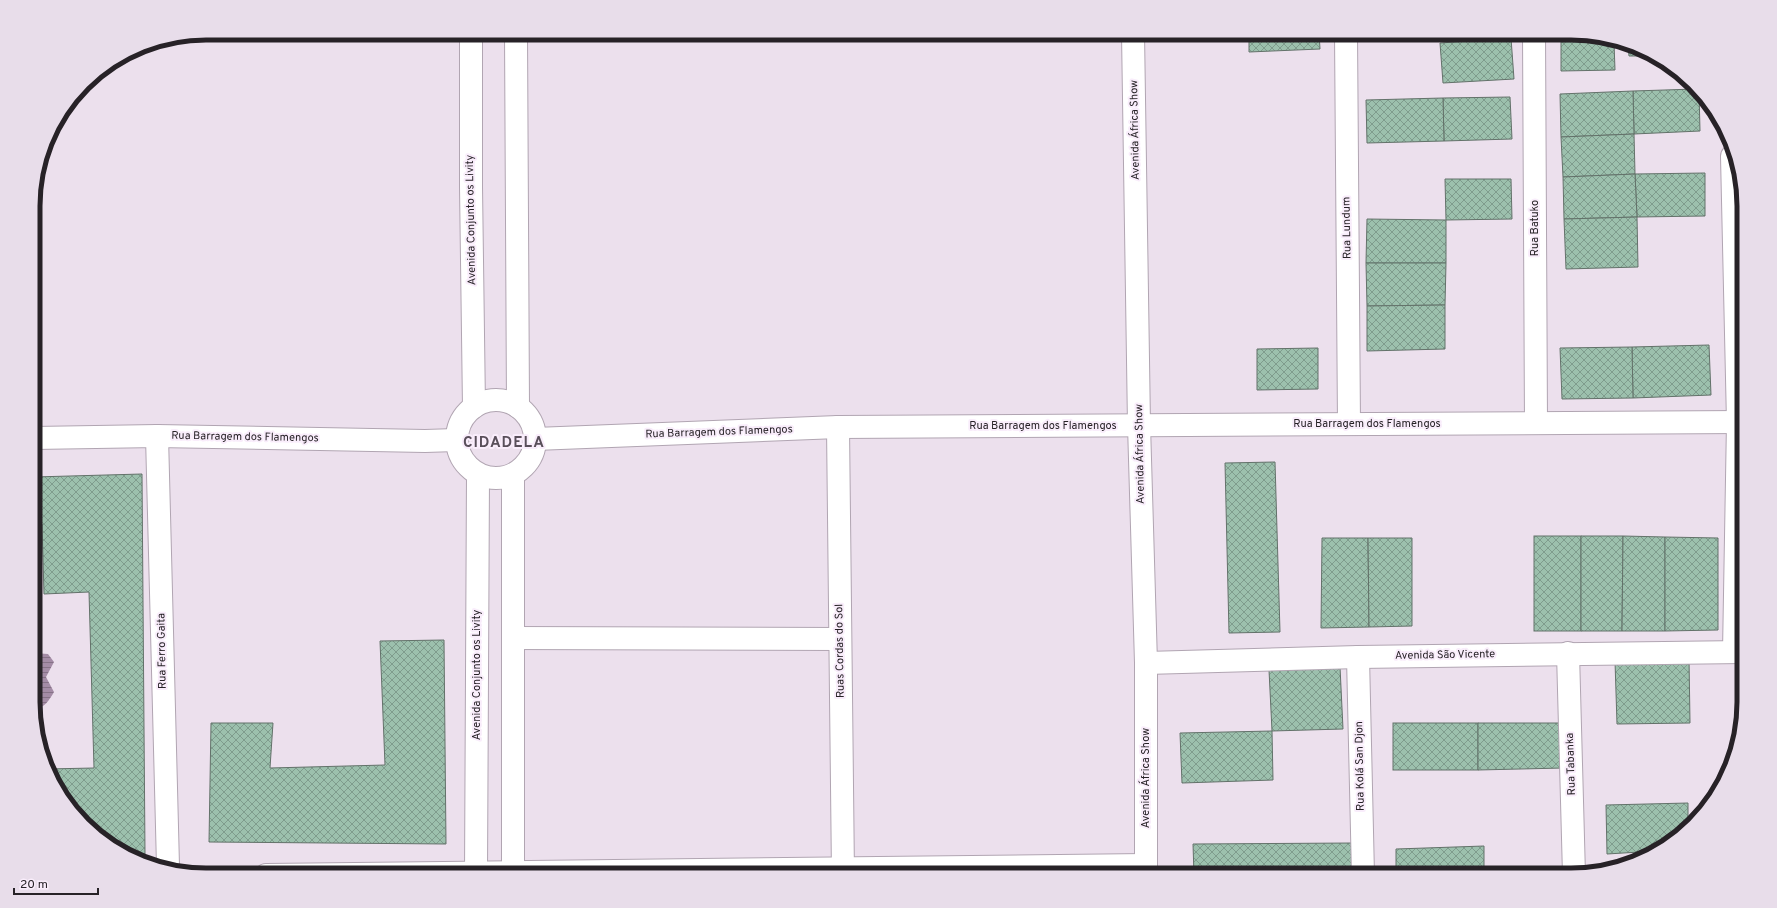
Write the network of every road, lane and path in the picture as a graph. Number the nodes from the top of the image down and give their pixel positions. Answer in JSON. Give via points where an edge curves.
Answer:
{"nodes":[{"id":1,"x":471,"y":40,"type":"edge"},
{"id":2,"x":516,"y":40,"type":"edge"},
{"id":3,"x":1133,"y":40,"type":"edge"},
{"id":4,"x":1346,"y":40,"type":"edge"},
{"id":5,"x":1534,"y":40,"type":"edge"},
{"id":6,"x":1732,"y":167,"type":"edge"},
{"id":7,"x":1737,"y":322,"type":"edge"},
{"id":8,"x":474,"y":406,"type":"junction"},
{"id":9,"x":518,"y":406,"type":"junction"},
{"id":10,"x":1737,"y":422,"type":"edge"},
{"id":11,"x":1536,"y":423,"type":"junction"},
{"id":12,"x":1349,"y":424,"type":"junction"},
{"id":13,"x":1139,"y":425,"type":"junction"},
{"id":14,"x":838,"y":427,"type":"junction"},
{"id":15,"x":157,"y":436,"type":"junction"},
{"id":16,"x":40,"y":438,"type":"edge"},
{"id":17,"x":535,"y":439,"type":"junction"},
{"id":18,"x":456,"y":440,"type":"junction"},
{"id":19,"x":478,"y":474,"type":"junction"},
{"id":20,"x":513,"y":475,"type":"junction"},
{"id":21,"x":513,"y":638,"type":"junction"},
{"id":22,"x":840,"y":639,"type":"junction"},
{"id":23,"x":1737,"y":652,"type":"edge"},
{"id":24,"x":1568,"y":653,"type":"junction"},
{"id":25,"x":1358,"y":657,"type":"junction"},
{"id":26,"x":1146,"y":663,"type":"junction"},
{"id":27,"x":168,"y":863,"type":"edge"},
{"id":28,"x":476,"y":868,"type":"edge"},
{"id":29,"x":513,"y":868,"type":"edge"},
{"id":30,"x":843,"y":868,"type":"edge"},
{"id":31,"x":1146,"y":868,"type":"edge"},
{"id":32,"x":1363,"y":868,"type":"edge"},
{"id":33,"x":1574,"y":868,"type":"edge"}],
"edges":[{"from":1,"to":8,"type":"street","name":"Avenida Conjunto os Livity","via":[[470,187]]},
{"from":2,"to":9,"type":"street"},
{"from":3,"to":13,"type":"street","name":"Avenida África Show"},
{"from":4,"to":12,"type":"street","name":"Rua Lundum"},
{"from":5,"to":11,"type":"street","name":"Rua Batuko"},
{"from":6,"to":7,"type":"street"},
{"from":8,"to":9,"type":"street","via":[[486,401],[499,400]]},
{"from":8,"to":18,"type":"street","via":[[461,420]]},
{"from":9,"to":17,"type":"street","via":[[531,421]]},
{"from":10,"to":11,"type":"street","name":"Rua Barragem dos Flamengos"},
{"from":11,"to":12,"type":"street","name":"Rua Barragem dos Flamengos"},
{"from":12,"to":13,"type":"street","name":"Rua Barragem dos Flamengos"},
{"from":13,"to":14,"type":"street","name":"Rua Barragem dos Flamengos"},
{"from":13,"to":26,"type":"street","name":"Avenida África Show"},
{"from":14,"to":17,"type":"street","name":"Rua Barragem dos Flamengos"},
{"from":14,"to":22,"type":"street","name":"Ruas Cordas do Sol"},
{"from":15,"to":16,"type":"street","name":"Rua Barragem dos Flamengos"},
{"from":15,"to":18,"type":"street","name":"Rua Barragem dos Flamengos"},
{"from":15,"to":27,"type":"street","name":"Rua Ferro Gaita"},
{"from":17,"to":20,"type":"street","via":[[529,460]]},
{"from":18,"to":19,"type":"street","via":[[461,459],[468,468]]},
{"from":19,"to":20,"type":"street","via":[[498,479]]},
{"from":19,"to":28,"type":"street","name":"Avenida Conjunto os Livity"},
{"from":20,"to":21,"type":"street"},
{"from":21,"to":22,"type":"street"},
{"from":21,"to":29,"type":"street"},
{"from":22,"to":30,"type":"street","name":"Ruas Cordas do Sol"},
{"from":23,"to":24,"type":"street","name":"Avenida São Vicente"},
{"from":24,"to":25,"type":"street","name":"Avenida São Vicente"},
{"from":24,"to":33,"type":"street","name":"Rua Tabanka"},
{"from":25,"to":26,"type":"street","name":"Avenida São Vicente"},
{"from":25,"to":32,"type":"street","name":"Rua Kolá San Djon"},
{"from":26,"to":31,"type":"street","name":"Avenida África Show"}]}
